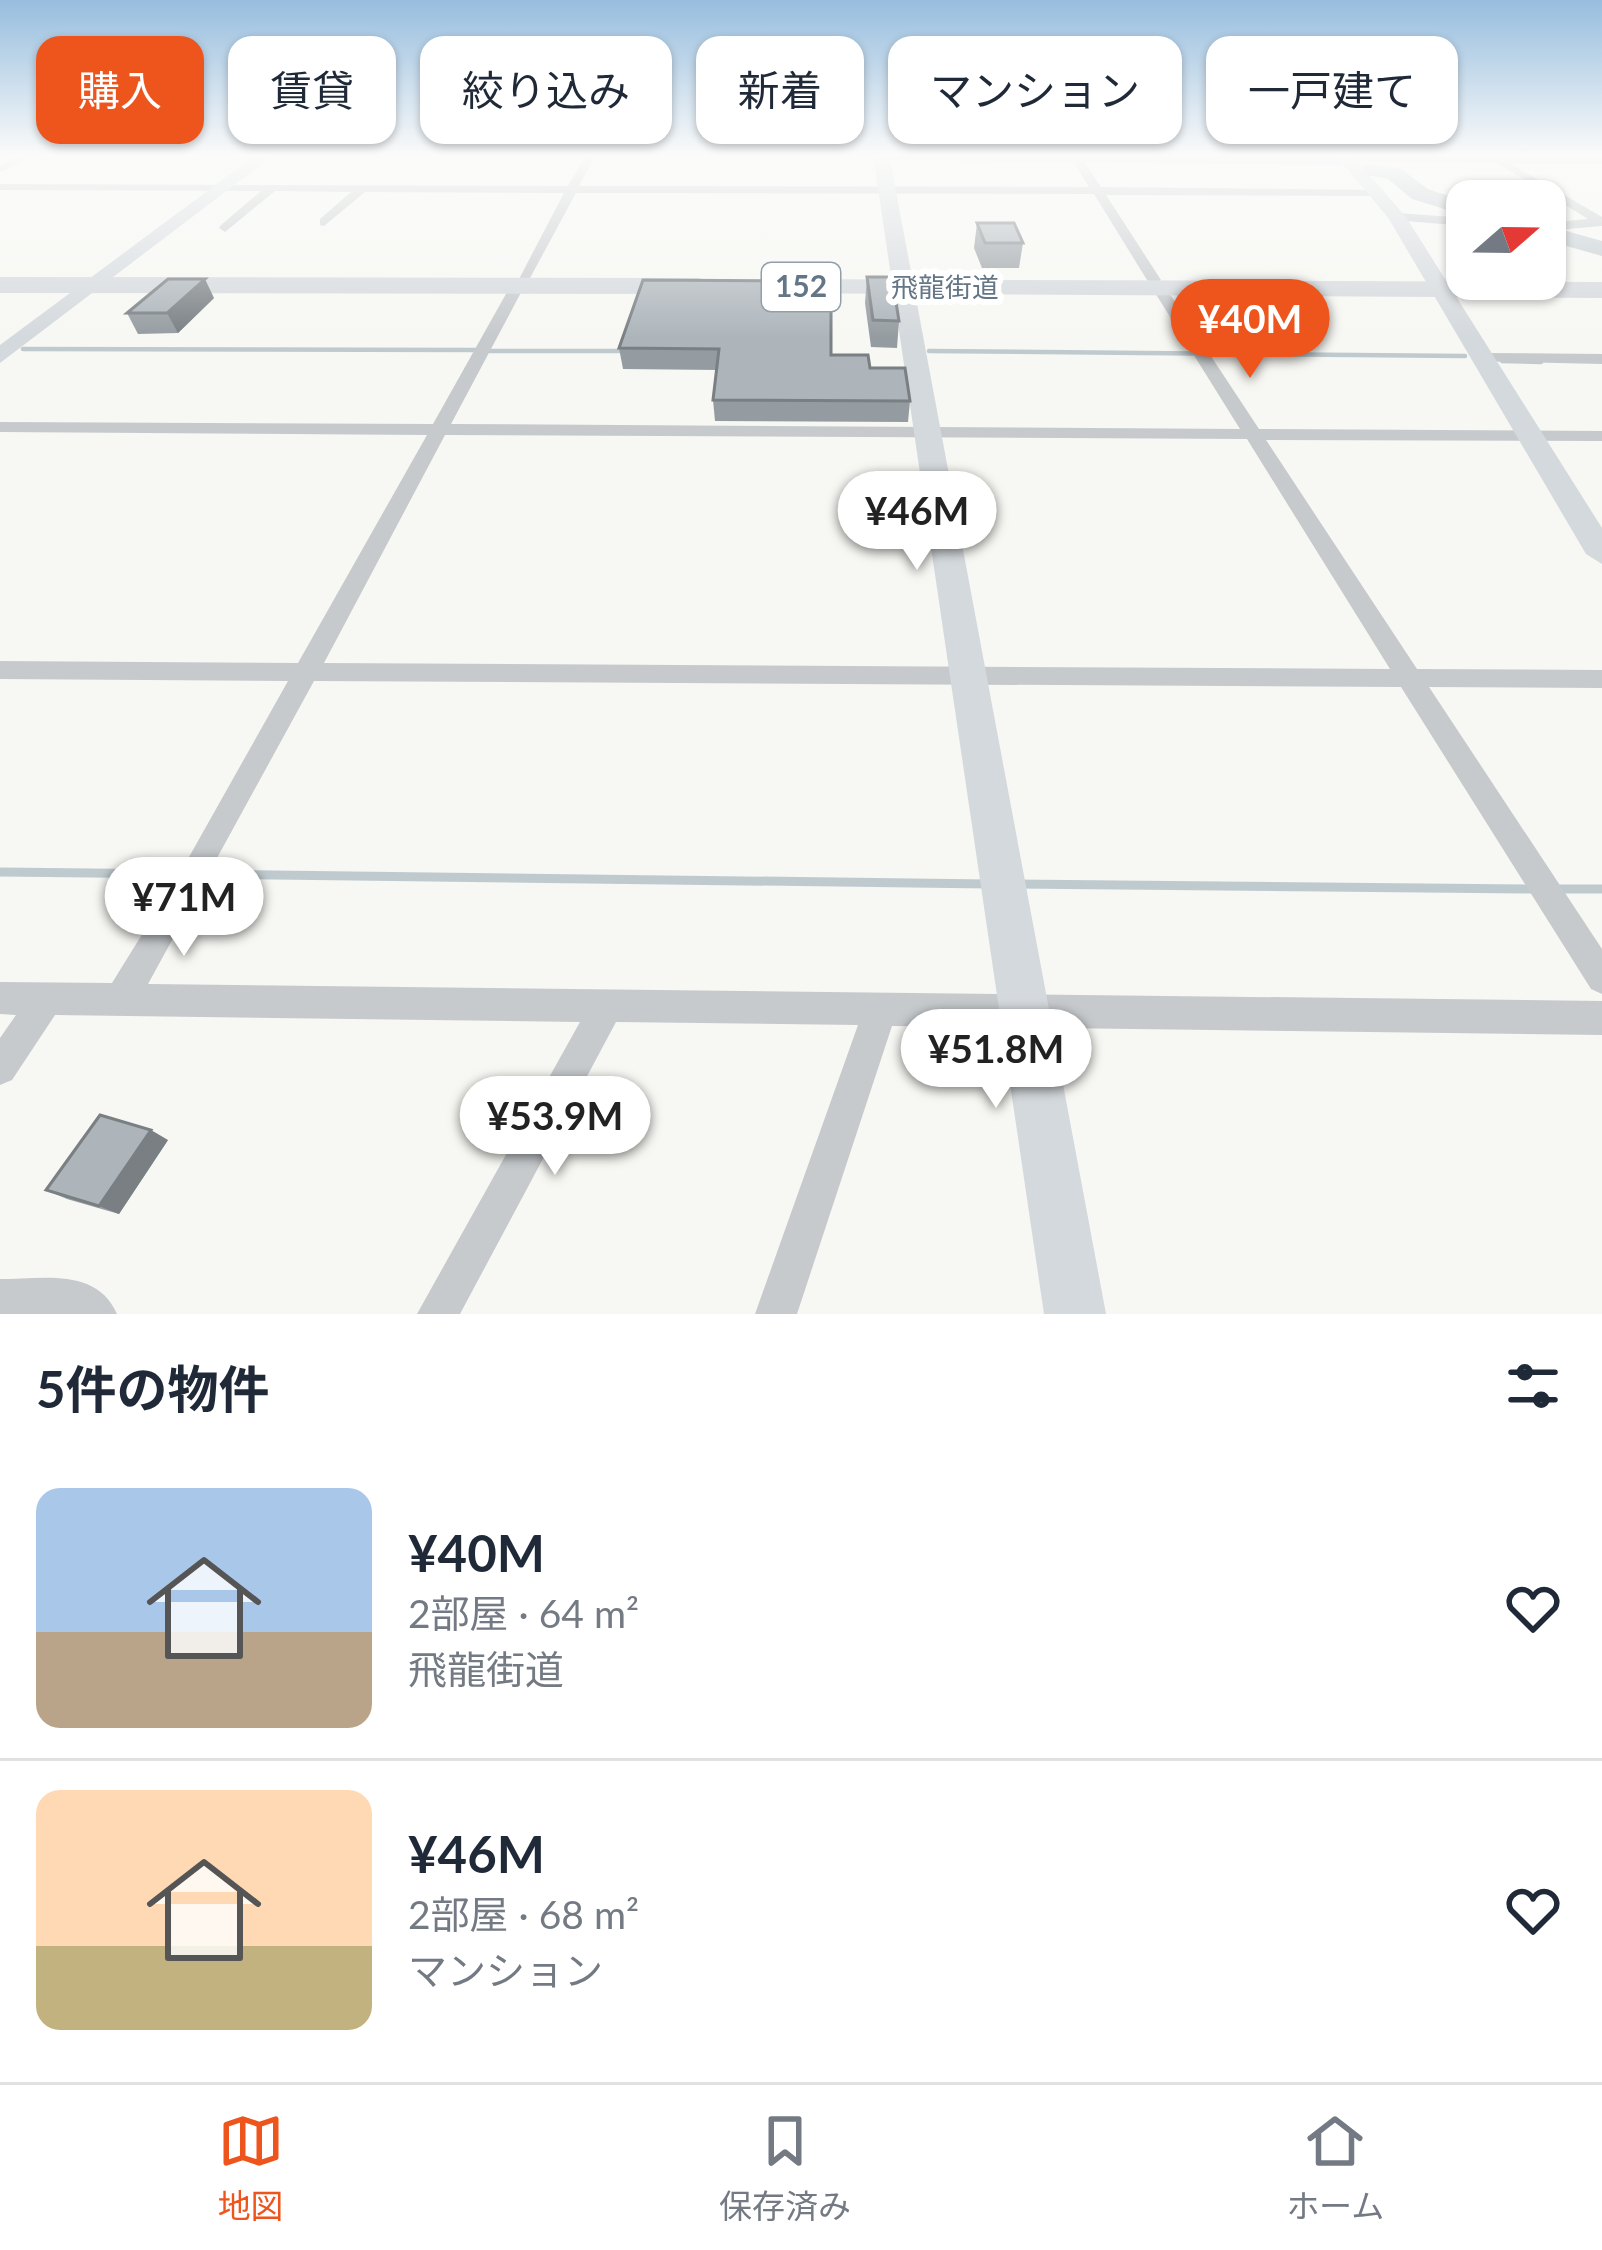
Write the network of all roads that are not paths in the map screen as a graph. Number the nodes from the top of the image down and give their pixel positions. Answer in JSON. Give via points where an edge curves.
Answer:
{"nodes":[{"id":1,"x":187,"y":215,"type":"edge"},
{"id":2,"x":239,"y":215,"type":"edge"},
{"id":3,"x":333,"y":215,"type":"edge"},
{"id":4,"x":557,"y":215,"type":"edge"},
{"id":5,"x":891,"y":215,"type":"edge"},
{"id":6,"x":1114,"y":215,"type":"edge"},
{"id":7,"x":1397,"y":217,"type":"joint"},
{"id":8,"x":1446,"y":220,"type":"edge"},
{"id":9,"x":1601,"y":221,"type":"edge"},
{"id":10,"x":324,"y":223,"type":"dead end"},
{"id":11,"x":1566,"y":224,"type":"edge"},
{"id":12,"x":225,"y":227,"type":"dead end"},
{"id":13,"x":0,"y":275,"type":"edge"},
{"id":14,"x":102,"y":280,"type":"junction"},
{"id":15,"x":1602,"y":281,"type":"edge"},
{"id":16,"x":520,"y":282,"type":"junction"},
{"id":17,"x":902,"y":284,"type":"junction"},
{"id":18,"x":1156,"y":284,"type":"junction"},
{"id":19,"x":0,"y":285,"type":"edge"},
{"id":20,"x":1437,"y":286,"type":"junction"},
{"id":21,"x":1602,"y":290,"type":"edge"},
{"id":22,"x":0,"y":356,"type":"edge"},
{"id":23,"x":1481,"y":358,"type":"junction"},
{"id":24,"x":1602,"y":358,"type":"edge"},
{"id":25,"x":0,"y":427,"type":"edge"},
{"id":26,"x":439,"y":429,"type":"junction"},
{"id":27,"x":927,"y":430,"type":"junction"},
{"id":28,"x":1253,"y":434,"type":"junction"},
{"id":29,"x":1526,"y":435,"type":"junction"},
{"id":30,"x":1602,"y":436,"type":"edge"},
{"id":31,"x":1602,"y":554,"type":"edge"},
{"id":32,"x":0,"y":670,"type":"edge"},
{"id":33,"x":304,"y":673,"type":"junction"},
{"id":34,"x":969,"y":677,"type":"junction"},
{"id":35,"x":1602,"y":679,"type":"edge"},
{"id":36,"x":1410,"y":681,"type":"junction"},
{"id":37,"x":1602,"y":978,"type":"edge"},
{"id":38,"x":0,"y":998,"type":"edge"},
{"id":39,"x":45,"y":1000,"type":"junction"},
{"id":40,"x":120,"y":1001,"type":"junction"},
{"id":41,"x":607,"y":1006,"type":"junction"},
{"id":42,"x":880,"y":1011,"type":"junction"},
{"id":43,"x":1025,"y":1012,"type":"junction"},
{"id":44,"x":1602,"y":1018,"type":"edge"},
{"id":45,"x":0,"y":1068,"type":"edge"},
{"id":46,"x":0,"y":1299,"type":"edge"},
{"id":47,"x":96,"y":1314,"type":"edge"},
{"id":48,"x":439,"y":1314,"type":"edge"},
{"id":49,"x":776,"y":1314,"type":"edge"},
{"id":50,"x":1075,"y":1314,"type":"edge"}],
"edges":[{"from":1,"to":14,"type":"street"},
{"from":2,"to":12,"type":"street"},
{"from":3,"to":10,"type":"street"},
{"from":4,"to":16,"type":"street"},
{"from":5,"to":17,"type":"street"},
{"from":6,"to":18,"type":"street"},
{"from":7,"to":8,"type":"street"},
{"from":7,"to":20,"type":"street"},
{"from":9,"to":11,"type":"street"},
{"from":13,"to":14,"type":"highway","name":"飛龍街道","number":"152"},
{"from":14,"to":16,"type":"highway","name":"飛龍街道","number":"152"},
{"from":14,"to":19,"type":"highway","name":"飛龍街道","number":"152"},
{"from":14,"to":22,"type":"street"},
{"from":15,"to":20,"type":"highway","name":"飛龍街道","number":"152"},
{"from":16,"to":17,"type":"highway","name":"飛龍街道","number":"152"},
{"from":16,"to":26,"type":"street"},
{"from":17,"to":18,"type":"highway","name":"飛龍街道","number":"152"},
{"from":17,"to":27,"type":"street"},
{"from":18,"to":20,"type":"highway","name":"飛龍街道","number":"152"},
{"from":18,"to":28,"type":"street"},
{"from":20,"to":21,"type":"highway","name":"飛龍街道","number":"152"},
{"from":20,"to":23,"type":"street"},
{"from":23,"to":24,"type":"street"},
{"from":23,"to":29,"type":"street"},
{"from":25,"to":26,"type":"street"},
{"from":26,"to":27,"type":"street"},
{"from":26,"to":33,"type":"street"},
{"from":27,"to":28,"type":"street"},
{"from":27,"to":34,"type":"street"},
{"from":28,"to":29,"type":"street"},
{"from":28,"to":36,"type":"street"},
{"from":29,"to":30,"type":"street"},
{"from":29,"to":31,"type":"street"},
{"from":32,"to":33,"type":"street"},
{"from":33,"to":34,"type":"street"},
{"from":33,"to":40,"type":"street"},
{"from":34,"to":36,"type":"street"},
{"from":34,"to":43,"type":"street"},
{"from":35,"to":36,"type":"street"},
{"from":36,"to":37,"type":"street"},
{"from":38,"to":39,"type":"street"},
{"from":39,"to":40,"type":"street"},
{"from":39,"to":45,"type":"street"},
{"from":40,"to":41,"type":"street"},
{"from":41,"to":42,"type":"street"},
{"from":41,"to":48,"type":"street"},
{"from":42,"to":43,"type":"street"},
{"from":42,"to":49,"type":"street"},
{"from":43,"to":44,"type":"street"},
{"from":43,"to":50,"type":"street"},
{"from":46,"to":47,"type":"street","via":[[77,1299]]}]}
